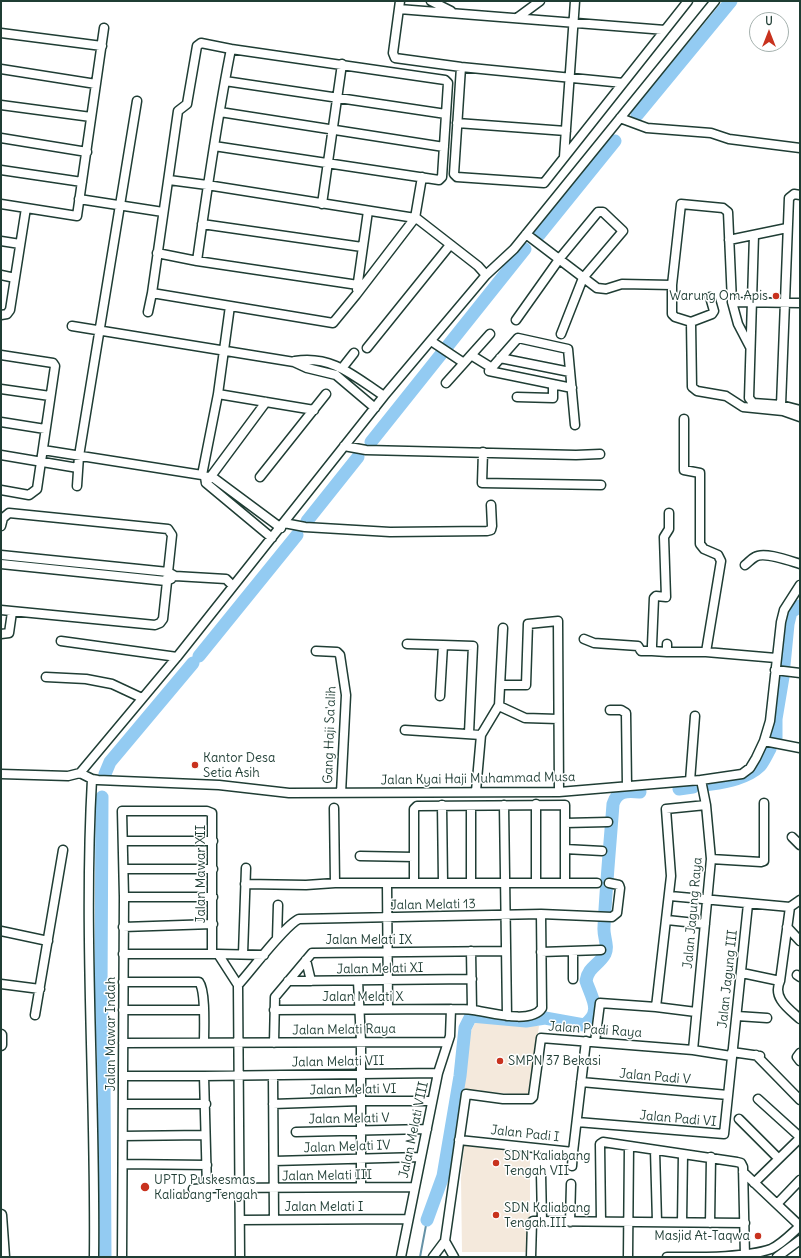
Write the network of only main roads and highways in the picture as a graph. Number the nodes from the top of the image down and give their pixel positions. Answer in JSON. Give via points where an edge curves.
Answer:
{"nodes":[{"id":1,"x":1,"y":1035,"type":"edge"},
{"id":2,"x":1,"y":1045,"type":"edge"},
{"id":3,"x":1,"y":1215,"type":"edge"},
{"id":4,"x":2,"y":1242,"type":"edge"},
{"id":5,"x":4,"y":1257,"type":"edge"}],
"edges":[{"from":1,"to":2,"type":"main road"},
{"from":3,"to":4,"type":"main road"},
{"from":4,"to":5,"type":"main road"}]}
